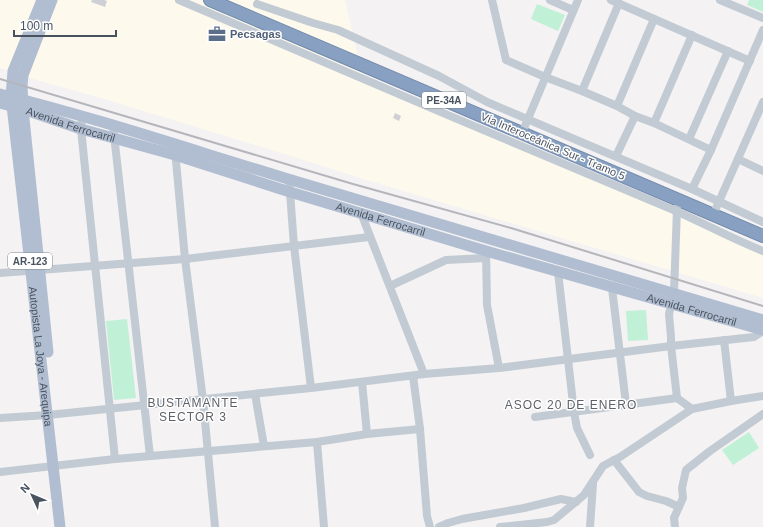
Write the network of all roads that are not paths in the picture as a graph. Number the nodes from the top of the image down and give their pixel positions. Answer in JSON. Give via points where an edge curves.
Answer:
{"nodes":[{"id":1,"x":42,"y":0,"type":"edge"},
{"id":2,"x":52,"y":0,"type":"edge"},
{"id":3,"x":179,"y":0,"type":"edge"},
{"id":4,"x":210,"y":0,"type":"edge"},
{"id":5,"x":492,"y":0,"type":"edge"},
{"id":6,"x":550,"y":0,"type":"edge"},
{"id":7,"x":578,"y":0,"type":"edge"},
{"id":8,"x":720,"y":0,"type":"edge"},
{"id":9,"x":615,"y":2,"type":"edge"},
{"id":10,"x":257,"y":4,"type":"dead end"},
{"id":11,"x":573,"y":10,"type":"junction"},
{"id":12,"x":763,"y":18,"type":"edge"},
{"id":13,"x":654,"y":19,"type":"junction"},
{"id":14,"x":763,"y":30,"type":"edge"},
{"id":15,"x":692,"y":35,"type":"junction"},
{"id":16,"x":728,"y":51,"type":"junction"},
{"id":17,"x":750,"y":61,"type":"junction"},
{"id":18,"x":545,"y":78,"type":"junction"},
{"id":19,"x":582,"y":91,"type":"junction"},
{"id":20,"x":0,"y":94,"type":"edge"},
{"id":21,"x":763,"y":102,"type":"edge"},
{"id":22,"x":17,"y":103,"type":"junction"},
{"id":23,"x":0,"y":104,"type":"edge"},
{"id":24,"x":617,"y":106,"type":"junction"},
{"id":25,"x":635,"y":116,"type":"junction"},
{"id":26,"x":82,"y":117,"type":"junction"},
{"id":27,"x":527,"y":118,"type":"junction"},
{"id":28,"x":654,"y":123,"type":"junction"},
{"id":29,"x":113,"y":126,"type":"junction"},
{"id":30,"x":80,"y":129,"type":"junction"},
{"id":31,"x":522,"y":133,"type":"junction"},
{"id":32,"x":115,"y":138,"type":"junction"},
{"id":33,"x":689,"y":139,"type":"junction"},
{"id":34,"x":175,"y":150,"type":"junction"},
{"id":35,"x":711,"y":150,"type":"junction"},
{"id":36,"x":616,"y":156,"type":"junction"},
{"id":37,"x":738,"y":159,"type":"junction"},
{"id":38,"x":763,"y":171,"type":"edge"},
{"id":39,"x":288,"y":179,"type":"junction"},
{"id":40,"x":692,"y":189,"type":"junction"},
{"id":41,"x":290,"y":192,"type":"junction"},
{"id":42,"x":719,"y":202,"type":"junction"},
{"id":43,"x":678,"y":206,"type":"junction"},
{"id":44,"x":361,"y":213,"type":"junction"},
{"id":45,"x":713,"y":215,"type":"junction"},
{"id":46,"x":763,"y":222,"type":"edge"},
{"id":47,"x":763,"y":236,"type":"edge"},
{"id":48,"x":369,"y":237,"type":"junction"},
{"id":49,"x":294,"y":246,"type":"junction"},
{"id":50,"x":763,"y":251,"type":"edge"},
{"id":51,"x":486,"y":254,"type":"junction"},
{"id":52,"x":186,"y":259,"type":"junction"},
{"id":53,"x":129,"y":264,"type":"junction"},
{"id":54,"x":95,"y":267,"type":"junction"},
{"id":55,"x":36,"y":271,"type":"junction"},
{"id":56,"x":558,"y":272,"type":"junction"},
{"id":57,"x":0,"y":273,"type":"edge"},
{"id":58,"x":390,"y":286,"type":"junction"},
{"id":59,"x":612,"y":288,"type":"junction"},
{"id":60,"x":674,"y":293,"type":"junction"},
{"id":61,"x":671,"y":304,"type":"junction"},
{"id":62,"x":763,"y":320,"type":"edge"},
{"id":63,"x":760,"y":333,"type":"edge"},
{"id":64,"x":724,"y":340,"type":"junction"},
{"id":65,"x":763,"y":340,"type":"edge"},
{"id":66,"x":671,"y":346,"type":"junction"},
{"id":67,"x":620,"y":352,"type":"junction"},
{"id":68,"x":567,"y":360,"type":"junction"},
{"id":69,"x":499,"y":368,"type":"junction"},
{"id":70,"x":424,"y":374,"type":"junction"},
{"id":71,"x":413,"y":376,"type":"junction"},
{"id":72,"x":362,"y":382,"type":"junction"},
{"id":73,"x":311,"y":388,"type":"junction"},
{"id":74,"x":255,"y":394,"type":"junction"},
{"id":75,"x":763,"y":396,"type":"edge"},
{"id":76,"x":677,"y":398,"type":"junction"},
{"id":77,"x":203,"y":400,"type":"junction"},
{"id":78,"x":731,"y":401,"type":"junction"},
{"id":79,"x":626,"y":404,"type":"junction"},
{"id":80,"x":144,"y":405,"type":"junction"},
{"id":81,"x":110,"y":408,"type":"junction"},
{"id":82,"x":692,"y":409,"type":"junction"},
{"id":83,"x":574,"y":412,"type":"junction"},
{"id":84,"x":763,"y":414,"type":"edge"},
{"id":85,"x":51,"y":415,"type":"junction"},
{"id":86,"x":535,"y":417,"type":"dead end"},
{"id":87,"x":0,"y":418,"type":"edge"},
{"id":88,"x":420,"y":429,"type":"junction"},
{"id":89,"x":367,"y":434,"type":"junction"},
{"id":90,"x":317,"y":442,"type":"junction"},
{"id":91,"x":264,"y":446,"type":"junction"},
{"id":92,"x":208,"y":452,"type":"junction"},
{"id":93,"x":590,"y":455,"type":"dead end"},
{"id":94,"x":150,"y":456,"type":"junction"},
{"id":95,"x":115,"y":459,"type":"junction"},
{"id":96,"x":614,"y":460,"type":"junction"},
{"id":97,"x":58,"y":465,"type":"junction"},
{"id":98,"x":0,"y":472,"type":"edge"},
{"id":99,"x":593,"y":482,"type":"junction"},
{"id":100,"x":576,"y":502,"type":"junction"},
{"id":101,"x":679,"y":507,"type":"junction"},
{"id":102,"x":537,"y":525,"type":"edge"},
{"id":103,"x":60,"y":527,"type":"edge"},
{"id":104,"x":69,"y":527,"type":"edge"},
{"id":105,"x":215,"y":527,"type":"edge"},
{"id":106,"x":324,"y":527,"type":"edge"},
{"id":107,"x":430,"y":527,"type":"edge"},
{"id":108,"x":440,"y":527,"type":"edge"},
{"id":109,"x":500,"y":527,"type":"edge"},
{"id":110,"x":590,"y":527,"type":"edge"},
{"id":111,"x":674,"y":527,"type":"edge"}],
"edges":[{"from":1,"to":22,"type":"main road","name":"Autopista La Joya - Arequipa","number":"AR-123","via":[[13,71]]},
{"from":2,"to":22,"type":"main road","name":"Autopista La Joya - Arequipa","number":"AR-123","via":[[23,75]]},
{"from":3,"to":43,"type":"street","via":[[509,142]]},
{"from":4,"to":31,"type":"highway","name":"Vía Interoceánica Sur - Tramo 5","number":"PE-34A"},
{"from":5,"to":18,"type":"street","via":[[506,60]]},
{"from":6,"to":11,"type":"street"},
{"from":7,"to":11,"type":"street"},
{"from":8,"to":12,"type":"street"},
{"from":9,"to":13,"type":"street"},
{"from":9,"to":19,"type":"street"},
{"from":10,"to":27,"type":"street","via":[[338,30],[439,76],[487,102]]},
{"from":11,"to":18,"type":"street"},
{"from":13,"to":15,"type":"street"},
{"from":13,"to":24,"type":"street"},
{"from":14,"to":17,"type":"street"},
{"from":15,"to":16,"type":"street"},
{"from":15,"to":28,"type":"street"},
{"from":16,"to":17,"type":"street"},
{"from":16,"to":33,"type":"street"},
{"from":17,"to":35,"type":"street"},
{"from":18,"to":19,"type":"street"},
{"from":18,"to":27,"type":"street"},
{"from":19,"to":24,"type":"street"},
{"from":20,"to":22,"type":"main road","name":"Avenida Ferrocarril"},
{"from":21,"to":37,"type":"street"},
{"from":22,"to":23,"type":"main road","name":"Avenida Ferrocarril"},
{"from":22,"to":26,"type":"main road","name":"Avenida Ferrocarril"},
{"from":22,"to":30,"type":"main road","name":"Avenida Ferrocarril"},
{"from":22,"to":55,"type":"main road","name":"Autopista La Joya - Arequipa","number":"AR-123"},
{"from":24,"to":25,"type":"street"},
{"from":25,"to":28,"type":"street"},
{"from":25,"to":36,"type":"street"},
{"from":26,"to":29,"type":"main road","name":"Avenida Ferrocarril"},
{"from":26,"to":30,"type":"street"},
{"from":27,"to":31,"type":"street"},
{"from":27,"to":36,"type":"street"},
{"from":28,"to":33,"type":"street"},
{"from":29,"to":32,"type":"street"},
{"from":29,"to":34,"type":"main road","name":"Avenida Ferrocarril"},
{"from":30,"to":32,"type":"main road","name":"Avenida Ferrocarril"},
{"from":30,"to":54,"type":"street"},
{"from":31,"to":43,"type":"highway","name":"Vía Interoceánica Sur - Tramo 5","number":"PE-34A"},
{"from":32,"to":34,"type":"main road","name":"Avenida Ferrocarril"},
{"from":32,"to":53,"type":"street"},
{"from":33,"to":35,"type":"street"},
{"from":34,"to":39,"type":"main road","name":"Avenida Ferrocarril"},
{"from":34,"to":41,"type":"main road","name":"Avenida Ferrocarril"},
{"from":34,"to":52,"type":"street"},
{"from":35,"to":40,"type":"street"},
{"from":36,"to":40,"type":"street"},
{"from":37,"to":38,"type":"street"},
{"from":37,"to":42,"type":"street"},
{"from":39,"to":41,"type":"street"},
{"from":39,"to":60,"type":"main road","name":"Avenida Ferrocarril"},
{"from":40,"to":42,"type":"street"},
{"from":41,"to":44,"type":"main road","name":"Avenida Ferrocarril"},
{"from":41,"to":49,"type":"street"},
{"from":42,"to":45,"type":"street"},
{"from":42,"to":46,"type":"street"},
{"from":43,"to":45,"type":"highway","name":"Vía Interoceánica Sur - Tramo 5","number":"PE-34A"},
{"from":43,"to":50,"type":"street","via":[[734,239]]},
{"from":43,"to":60,"type":"street"},
{"from":44,"to":48,"type":"street"},
{"from":44,"to":51,"type":"main road","name":"Avenida Ferrocarril"},
{"from":45,"to":47,"type":"highway","name":"Vía Interoceánica Sur - Tramo 5","number":"PE-34A"},
{"from":48,"to":49,"type":"street"},
{"from":48,"to":58,"type":"street"},
{"from":49,"to":52,"type":"street"},
{"from":49,"to":73,"type":"street"},
{"from":51,"to":56,"type":"main road","name":"Avenida Ferrocarril"},
{"from":51,"to":58,"type":"street","via":[[446,260]]},
{"from":51,"to":69,"type":"street","via":[[487,305]]},
{"from":52,"to":53,"type":"street"},
{"from":52,"to":77,"type":"street"},
{"from":53,"to":54,"type":"street"},
{"from":53,"to":80,"type":"street"},
{"from":54,"to":55,"type":"street"},
{"from":54,"to":81,"type":"street"},
{"from":55,"to":57,"type":"street"},
{"from":55,"to":85,"type":"main road","name":"Autopista La Joya - Arequipa","number":"AR-123"},
{"from":56,"to":59,"type":"main road","name":"Avenida Ferrocarril"},
{"from":56,"to":68,"type":"street"},
{"from":58,"to":70,"type":"street"},
{"from":59,"to":61,"type":"main road","name":"Avenida Ferrocarril"},
{"from":59,"to":67,"type":"street"},
{"from":60,"to":61,"type":"street"},
{"from":60,"to":62,"type":"main road","name":"Avenida Ferrocarril"},
{"from":61,"to":63,"type":"main road","name":"Avenida Ferrocarril"},
{"from":61,"to":66,"type":"street"},
{"from":63,"to":64,"type":"street"},
{"from":63,"to":65,"type":"street"},
{"from":64,"to":66,"type":"street"},
{"from":64,"to":78,"type":"street"},
{"from":66,"to":67,"type":"street"},
{"from":66,"to":76,"type":"street"},
{"from":67,"to":68,"type":"street"},
{"from":67,"to":79,"type":"street"},
{"from":68,"to":69,"type":"street"},
{"from":68,"to":83,"type":"street"},
{"from":69,"to":70,"type":"street"},
{"from":70,"to":71,"type":"street"},
{"from":71,"to":72,"type":"street"},
{"from":71,"to":88,"type":"street"},
{"from":72,"to":73,"type":"street"},
{"from":72,"to":89,"type":"street"},
{"from":73,"to":74,"type":"street"},
{"from":74,"to":77,"type":"street"},
{"from":74,"to":91,"type":"street"},
{"from":75,"to":78,"type":"street"},
{"from":76,"to":79,"type":"street"},
{"from":76,"to":82,"type":"street"},
{"from":77,"to":80,"type":"street"},
{"from":77,"to":92,"type":"street"},
{"from":78,"to":82,"type":"street"},
{"from":79,"to":83,"type":"street"},
{"from":80,"to":81,"type":"street"},
{"from":80,"to":94,"type":"street"},
{"from":81,"to":85,"type":"street"},
{"from":81,"to":95,"type":"street"},
{"from":82,"to":96,"type":"street"},
{"from":83,"to":86,"type":"street"},
{"from":83,"to":93,"type":"street","via":[[577,428]]},
{"from":84,"to":101,"type":"street","via":[[686,470],[682,488],[684,498]]},
{"from":85,"to":87,"type":"street"},
{"from":85,"to":97,"type":"main road","name":"Autopista La Joya - Arequipa","number":"AR-123"},
{"from":88,"to":89,"type":"street"},
{"from":88,"to":107,"type":"street"},
{"from":89,"to":90,"type":"street"},
{"from":90,"to":91,"type":"street"},
{"from":90,"to":106,"type":"street"},
{"from":91,"to":92,"type":"street"},
{"from":92,"to":94,"type":"street"},
{"from":92,"to":105,"type":"street"},
{"from":94,"to":95,"type":"street"},
{"from":95,"to":97,"type":"street"},
{"from":96,"to":99,"type":"street","via":[[602,466]]},
{"from":96,"to":101,"type":"street","via":[[639,492]]},
{"from":97,"to":98,"type":"street"},
{"from":97,"to":103,"type":"main road","name":"Autopista La Joya - Arequipa","number":"AR-123"},
{"from":97,"to":104,"type":"main road","name":"Autopista La Joya - Arequipa","number":"AR-123"},
{"from":99,"to":100,"type":"street"},
{"from":99,"to":110,"type":"street"},
{"from":100,"to":102,"type":"street","via":[[554,520]]},
{"from":100,"to":108,"type":"street","via":[[561,499],[462,519]]},
{"from":101,"to":111,"type":"street","via":[[674,518]]},
{"from":102,"to":109,"type":"street"}]}
